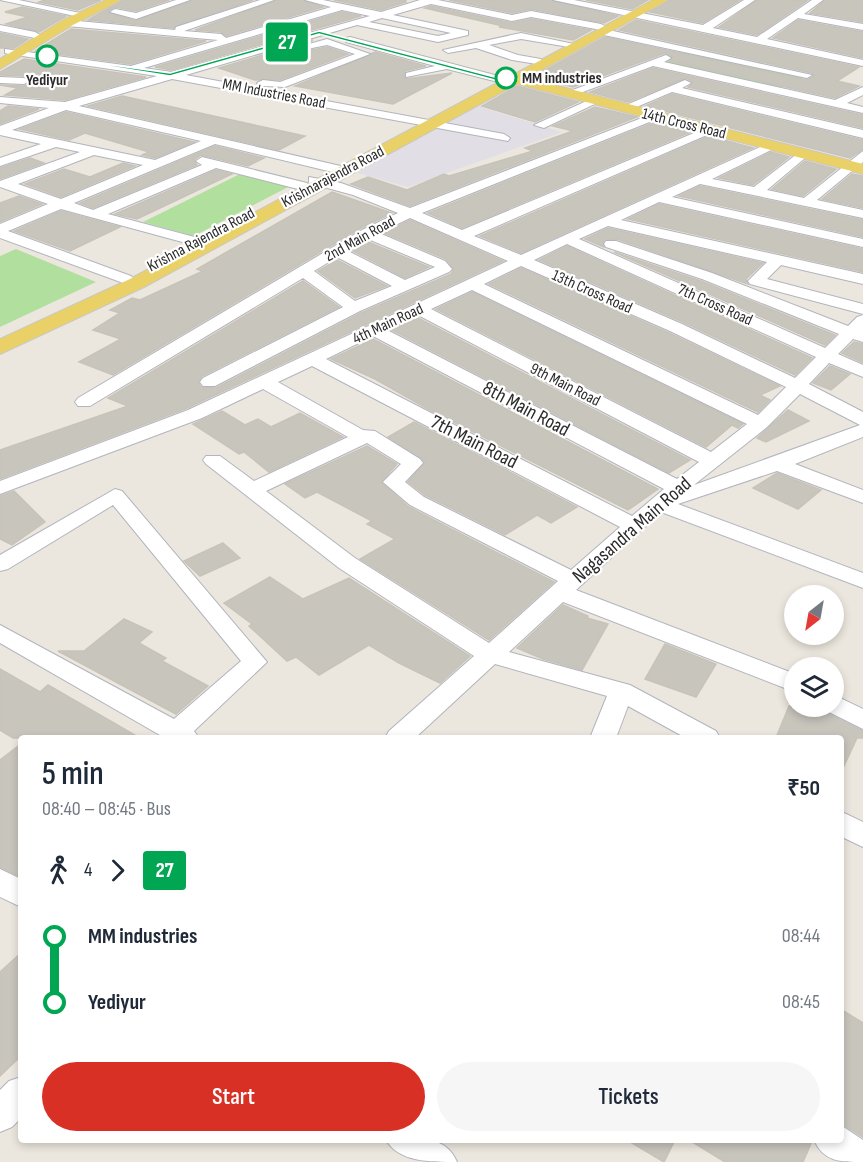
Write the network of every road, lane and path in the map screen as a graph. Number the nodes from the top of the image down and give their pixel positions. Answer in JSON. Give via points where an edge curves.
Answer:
{"nodes":[{"id":1,"x":4,"y":0,"type":"edge"},
{"id":2,"x":114,"y":0,"type":"edge"},
{"id":3,"x":185,"y":0,"type":"edge"},
{"id":4,"x":269,"y":0,"type":"edge"},
{"id":5,"x":310,"y":0,"type":"edge"},
{"id":6,"x":361,"y":0,"type":"edge"},
{"id":7,"x":558,"y":0,"type":"edge"},
{"id":8,"x":652,"y":0,"type":"edge"},
{"id":9,"x":662,"y":0,"type":"edge"},
{"id":10,"x":750,"y":0,"type":"edge"},
{"id":11,"x":818,"y":0,"type":"edge"},
{"id":12,"x":428,"y":1,"type":"edge"},
{"id":13,"x":498,"y":4,"type":"dead end"},
{"id":14,"x":99,"y":5,"type":"edge"},
{"id":15,"x":449,"y":5,"type":"junction"},
{"id":16,"x":344,"y":6,"type":"junction"},
{"id":17,"x":481,"y":11,"type":"junction"},
{"id":18,"x":633,"y":13,"type":"junction"},
{"id":19,"x":385,"y":15,"type":"junction"},
{"id":20,"x":796,"y":15,"type":"junction"},
{"id":21,"x":71,"y":18,"type":"junction"},
{"id":22,"x":512,"y":18,"type":"junction"},
{"id":23,"x":404,"y":19,"type":"junction"},
{"id":24,"x":357,"y":22,"type":"junction"},
{"id":25,"x":493,"y":24,"type":"dead end"},
{"id":26,"x":433,"y":26,"type":"junction"},
{"id":27,"x":0,"y":28,"type":"edge"},
{"id":28,"x":380,"y":28,"type":"junction"},
{"id":29,"x":706,"y":28,"type":"junction"},
{"id":30,"x":861,"y":28,"type":"edge"},
{"id":31,"x":602,"y":29,"type":"junction"},
{"id":32,"x":171,"y":32,"type":"junction"},
{"id":33,"x":319,"y":33,"type":"junction"},
{"id":34,"x":409,"y":34,"type":"junction"},
{"id":35,"x":35,"y":35,"type":"junction"},
{"id":36,"x":233,"y":39,"type":"junction"},
{"id":37,"x":349,"y":40,"type":"junction"},
{"id":38,"x":759,"y":40,"type":"junction"},
{"id":39,"x":477,"y":44,"type":"junction"},
{"id":40,"x":569,"y":44,"type":"junction"},
{"id":41,"x":375,"y":46,"type":"junction"},
{"id":42,"x":488,"y":49,"type":"junction"},
{"id":43,"x":690,"y":49,"type":"junction"},
{"id":44,"x":10,"y":53,"type":"edge"},
{"id":45,"x":260,"y":56,"type":"dead end"},
{"id":46,"x":414,"y":57,"type":"junction"},
{"id":47,"x":503,"y":57,"type":"junction"},
{"id":48,"x":837,"y":57,"type":"junction"},
{"id":49,"x":537,"y":61,"type":"junction"},
{"id":50,"x":431,"y":62,"type":"junction"},
{"id":51,"x":470,"y":63,"type":"junction"},
{"id":52,"x":653,"y":63,"type":"junction"},
{"id":53,"x":863,"y":63,"type":"edge"},
{"id":54,"x":0,"y":65,"type":"edge"},
{"id":55,"x":446,"y":66,"type":"junction"},
{"id":56,"x":132,"y":68,"type":"junction"},
{"id":57,"x":216,"y":71,"type":"junction"},
{"id":58,"x":705,"y":74,"type":"junction"},
{"id":59,"x":170,"y":75,"type":"junction"},
{"id":60,"x":410,"y":75,"type":"dead end"},
{"id":61,"x":807,"y":75,"type":"junction"},
{"id":62,"x":192,"y":79,"type":"junction"},
{"id":63,"x":0,"y":80,"type":"edge"},
{"id":64,"x":508,"y":80,"type":"junction"},
{"id":65,"x":24,"y":81,"type":"dead end"},
{"id":66,"x":672,"y":89,"type":"junction"},
{"id":67,"x":776,"y":90,"type":"junction"},
{"id":68,"x":863,"y":90,"type":"edge"},
{"id":69,"x":568,"y":94,"type":"junction"},
{"id":70,"x":0,"y":100,"type":"edge"},
{"id":71,"x":595,"y":101,"type":"junction"},
{"id":72,"x":837,"y":104,"type":"junction"},
{"id":73,"x":63,"y":106,"type":"junction"},
{"id":74,"x":623,"y":109,"type":"junction"},
{"id":75,"x":863,"y":110,"type":"edge"},
{"id":76,"x":656,"y":117,"type":"junction"},
{"id":77,"x":427,"y":123,"type":"junction"},
{"id":78,"x":540,"y":125,"type":"dead end"},
{"id":79,"x":51,"y":128,"type":"dead end"},
{"id":80,"x":0,"y":130,"type":"edge"},
{"id":81,"x":710,"y":131,"type":"junction"},
{"id":82,"x":863,"y":134,"type":"edge"},
{"id":83,"x":504,"y":138,"type":"dead end"},
{"id":84,"x":215,"y":141,"type":"junction"},
{"id":85,"x":56,"y":143,"type":"junction"},
{"id":86,"x":78,"y":147,"type":"junction"},
{"id":87,"x":771,"y":147,"type":"junction"},
{"id":88,"x":93,"y":151,"type":"junction"},
{"id":89,"x":801,"y":154,"type":"junction"},
{"id":90,"x":863,"y":154,"type":"edge"},
{"id":91,"x":180,"y":156,"type":"junction"},
{"id":92,"x":0,"y":162,"type":"edge"},
{"id":93,"x":214,"y":164,"type":"junction"},
{"id":94,"x":160,"y":165,"type":"junction"},
{"id":95,"x":855,"y":167,"type":"edge"},
{"id":96,"x":324,"y":177,"type":"junction"},
{"id":97,"x":699,"y":180,"type":"junction"},
{"id":98,"x":757,"y":192,"type":"junction"},
{"id":99,"x":658,"y":198,"type":"junction"},
{"id":100,"x":807,"y":202,"type":"junction"},
{"id":101,"x":60,"y":205,"type":"junction"},
{"id":102,"x":409,"y":213,"type":"junction"},
{"id":103,"x":863,"y":213,"type":"edge"},
{"id":104,"x":93,"y":215,"type":"junction"},
{"id":105,"x":607,"y":221,"type":"junction"},
{"id":106,"x":0,"y":231,"type":"edge"},
{"id":107,"x":368,"y":233,"type":"junction"},
{"id":108,"x":461,"y":236,"type":"junction"},
{"id":109,"x":573,"y":236,"type":"junction"},
{"id":110,"x":197,"y":242,"type":"junction"},
{"id":111,"x":863,"y":243,"type":"edge"},
{"id":112,"x":337,"y":251,"type":"junction"},
{"id":113,"x":777,"y":260,"type":"junction"},
{"id":114,"x":522,"y":261,"type":"junction"},
{"id":115,"x":303,"y":271,"type":"junction"},
{"id":116,"x":126,"y":279,"type":"junction"},
{"id":117,"x":863,"y":279,"type":"edge"},
{"id":118,"x":472,"y":284,"type":"junction"},
{"id":119,"x":405,"y":286,"type":"junction"},
{"id":120,"x":752,"y":287,"type":"junction"},
{"id":121,"x":354,"y":308,"type":"junction"},
{"id":122,"x":418,"y":309,"type":"junction"},
{"id":123,"x":863,"y":309,"type":"edge"},
{"id":124,"x":374,"y":330,"type":"junction"},
{"id":125,"x":859,"y":330,"type":"edge"},
{"id":126,"x":0,"y":336,"type":"edge"},
{"id":127,"x":0,"y":347,"type":"edge"},
{"id":128,"x":827,"y":355,"type":"junction"},
{"id":129,"x":312,"y":359,"type":"junction"},
{"id":130,"x":863,"y":372,"type":"edge"},
{"id":131,"x":208,"y":382,"type":"dead end"},
{"id":132,"x":265,"y":382,"type":"junction"},
{"id":133,"x":799,"y":384,"type":"junction"},
{"id":134,"x":84,"y":402,"type":"dead end"},
{"id":135,"x":863,"y":420,"type":"edge"},
{"id":136,"x":760,"y":423,"type":"junction"},
{"id":137,"x":863,"y":430,"type":"edge"},
{"id":138,"x":361,"y":437,"type":"junction"},
{"id":139,"x":213,"y":460,"type":"dead end"},
{"id":140,"x":712,"y":461,"type":"junction"},
{"id":141,"x":777,"y":464,"type":"junction"},
{"id":142,"x":0,"y":488,"type":"edge"},
{"id":143,"x":678,"y":488,"type":"junction"},
{"id":144,"x":252,"y":490,"type":"junction"},
{"id":145,"x":863,"y":496,"type":"edge"},
{"id":146,"x":658,"y":504,"type":"junction"},
{"id":147,"x":635,"y":526,"type":"junction"},
{"id":148,"x":0,"y":564,"type":"edge"},
{"id":149,"x":863,"y":581,"type":"edge"},
{"id":150,"x":567,"y":586,"type":"junction"},
{"id":151,"x":0,"y":633,"type":"edge"},
{"id":152,"x":491,"y":655,"type":"junction"},
{"id":153,"x":784,"y":678,"type":"edge"},
{"id":154,"x":621,"y":691,"type":"junction"},
{"id":155,"x":844,"y":710,"type":"edge"},
{"id":156,"x":863,"y":720,"type":"edge"},
{"id":157,"x":181,"y":735,"type":"edge"},
{"id":158,"x":401,"y":735,"type":"edge"},
{"id":159,"x":604,"y":735,"type":"edge"},
{"id":160,"x":702,"y":735,"type":"edge"},
{"id":161,"x":844,"y":824,"type":"edge"},
{"id":162,"x":863,"y":836,"type":"edge"},
{"id":163,"x":0,"y":881,"type":"edge"},
{"id":164,"x":18,"y":892,"type":"edge"},
{"id":165,"x":18,"y":1096,"type":"edge"},
{"id":166,"x":0,"y":1115,"type":"edge"},
{"id":167,"x":409,"y":1143,"type":"edge"},
{"id":168,"x":836,"y":1143,"type":"edge"},
{"id":169,"x":863,"y":1161,"type":"edge"},
{"id":170,"x":439,"y":1162,"type":"edge"}],
"edges":[{"from":1,"to":21,"type":"street"},
{"from":2,"to":14,"type":"main road"},
{"from":3,"to":14,"type":"street","via":[[136,16]]},
{"from":4,"to":32,"type":"street"},
{"from":5,"to":16,"type":"street"},
{"from":6,"to":16,"type":"street"},
{"from":7,"to":18,"type":"street"},
{"from":8,"to":18,"type":"main road"},
{"from":9,"to":18,"type":"main road"},
{"from":10,"to":29,"type":"street"},
{"from":11,"to":20,"type":"street"},
{"from":12,"to":15,"type":"street"},
{"from":12,"to":19,"type":"street"},
{"from":13,"to":17,"type":"street"},
{"from":14,"to":21,"type":"main road"},
{"from":15,"to":17,"type":"street"},
{"from":15,"to":23,"type":"street"},
{"from":16,"to":19,"type":"street"},
{"from":16,"to":36,"type":"street"},
{"from":17,"to":22,"type":"street"},
{"from":17,"to":26,"type":"street"},
{"from":18,"to":29,"type":"street"},
{"from":18,"to":31,"type":"main road"},
{"from":19,"to":23,"type":"street"},
{"from":19,"to":24,"type":"street"},
{"from":20,"to":30,"type":"street"},
{"from":20,"to":38,"type":"street"},
{"from":21,"to":32,"type":"street"},
{"from":21,"to":35,"type":"main road"},
{"from":21,"to":44,"type":"main road"},
{"from":22,"to":25,"type":"street"},
{"from":22,"to":31,"type":"street","via":[[531,14]]},
{"from":23,"to":26,"type":"street"},
{"from":24,"to":28,"type":"street"},
{"from":24,"to":33,"type":"street"},
{"from":26,"to":34,"type":"street","via":[[470,31],[438,39]]},
{"from":27,"to":35,"type":"street"},
{"from":28,"to":34,"type":"street"},
{"from":28,"to":37,"type":"street"},
{"from":29,"to":38,"type":"street"},
{"from":31,"to":40,"type":"main road"},
{"from":31,"to":43,"type":"street"},
{"from":31,"to":64,"type":"main road","name":"Krishnarajendra Road"},
{"from":32,"to":36,"type":"street"},
{"from":33,"to":37,"type":"street"},
{"from":33,"to":59,"type":"street"},
{"from":34,"to":41,"type":"street"},
{"from":35,"to":44,"type":"main road"},
{"from":36,"to":56,"type":"street"},
{"from":37,"to":41,"type":"street"},
{"from":38,"to":48,"type":"street"},
{"from":39,"to":40,"type":"street","via":[[521,36]]},
{"from":39,"to":42,"type":"street"},
{"from":39,"to":46,"type":"street"},
{"from":40,"to":49,"type":"main road"},
{"from":41,"to":46,"type":"street"},
{"from":42,"to":47,"type":"street"},
{"from":42,"to":50,"type":"street"},
{"from":43,"to":52,"type":"street"},
{"from":43,"to":61,"type":"street"},
{"from":44,"to":54,"type":"main road"},
{"from":44,"to":56,"type":"street","name":"MM Industries Road"},
{"from":45,"to":57,"type":"street"},
{"from":46,"to":50,"type":"street"},
{"from":47,"to":49,"type":"street"},
{"from":47,"to":51,"type":"street"},
{"from":47,"to":51,"type":"street"},
{"from":48,"to":53,"type":"street"},
{"from":48,"to":61,"type":"street"},
{"from":49,"to":64,"type":"main road"},
{"from":50,"to":55,"type":"street"},
{"from":51,"to":55,"type":"street"},
{"from":51,"to":64,"type":"street"},
{"from":52,"to":58,"type":"street"},
{"from":52,"to":69,"type":"street"},
{"from":55,"to":60,"type":"street"},
{"from":56,"to":59,"type":"street","name":"MM Industries Road"},
{"from":57,"to":57,"type":"street","via":[[318,43],[327,42],[364,54],[281,85]]},
{"from":57,"to":62,"type":"street"},
{"from":58,"to":66,"type":"street"},
{"from":58,"to":67,"type":"street"},
{"from":59,"to":62,"type":"street","name":"MM Industries Road"},
{"from":59,"to":73,"type":"street"},
{"from":61,"to":67,"type":"street"},
{"from":62,"to":77,"type":"street","name":"MM Industries Road"},
{"from":63,"to":65,"type":"street"},
{"from":64,"to":69,"type":"main road","name":"14th Cross Road"},
{"from":64,"to":77,"type":"main road","name":"Krishnarajendra Road"},
{"from":66,"to":74,"type":"street"},
{"from":66,"to":82,"type":"street"},
{"from":67,"to":72,"type":"street"},
{"from":68,"to":72,"type":"street"},
{"from":69,"to":71,"type":"main road","name":"14th Cross Road"},
{"from":70,"to":73,"type":"street"},
{"from":71,"to":74,"type":"main road","name":"14th Cross Road"},
{"from":71,"to":78,"type":"street"},
{"from":72,"to":75,"type":"street"},
{"from":73,"to":80,"type":"street"},
{"from":73,"to":84,"type":"street"},
{"from":74,"to":76,"type":"main road","name":"14th Cross Road"},
{"from":76,"to":81,"type":"main road","name":"14th Cross Road"},
{"from":76,"to":102,"type":"street","name":"2nd Main Road"},
{"from":77,"to":83,"type":"street","name":"MM Industries Road"},
{"from":77,"to":96,"type":"main road","name":"Krishnarajendra Road"},
{"from":79,"to":86,"type":"street","via":[[94,140]]},
{"from":80,"to":85,"type":"street"},
{"from":81,"to":87,"type":"main road","name":"14th Cross Road"},
{"from":81,"to":108,"type":"street"},
{"from":84,"to":91,"type":"street"},
{"from":84,"to":96,"type":"street"},
{"from":85,"to":86,"type":"street"},
{"from":85,"to":92,"type":"street"},
{"from":86,"to":88,"type":"street"},
{"from":87,"to":89,"type":"main road","name":"14th Cross Road"},
{"from":87,"to":97,"type":"street","name":"4th Main Road"},
{"from":88,"to":94,"type":"street"},
{"from":88,"to":101,"type":"street","via":[[5,184]]},
{"from":89,"to":95,"type":"main road","name":"14th Cross Road"},
{"from":89,"to":98,"type":"street"},
{"from":90,"to":95,"type":"street"},
{"from":91,"to":93,"type":"street"},
{"from":91,"to":94,"type":"street"},
{"from":93,"to":96,"type":"street"},
{"from":93,"to":104,"type":"street"},
{"from":94,"to":101,"type":"street"},
{"from":95,"to":100,"type":"street"},
{"from":96,"to":102,"type":"street","name":"13th Cross Road"},
{"from":96,"to":110,"type":"main road","name":"Krishna Rajendra Road"},
{"from":96,"to":127,"type":"main road","name":"Krishnarajendra Road","via":[[137,283]]},
{"from":97,"to":98,"type":"street"},
{"from":97,"to":99,"type":"street","name":"4th Main Road"},
{"from":98,"to":100,"type":"street"},
{"from":99,"to":105,"type":"street","name":"4th Main Road"},
{"from":99,"to":111,"type":"street"},
{"from":100,"to":103,"type":"street"},
{"from":101,"to":104,"type":"street"},
{"from":101,"to":106,"type":"street"},
{"from":102,"to":107,"type":"street","name":"2nd Main Road"},
{"from":102,"to":108,"type":"street","name":"13th Cross Road"},
{"from":104,"to":110,"type":"street","via":[[133,222]]},
{"from":105,"to":109,"type":"street","name":"4th Main Road"},
{"from":105,"to":113,"type":"street"},
{"from":106,"to":116,"type":"street"},
{"from":107,"to":112,"type":"street","name":"2nd Main Road"},
{"from":107,"to":119,"type":"street","via":[[443,266]]},
{"from":108,"to":114,"type":"street","name":"13th Cross Road"},
{"from":109,"to":114,"type":"street","name":"4th Main Road"},
{"from":109,"to":120,"type":"street"},
{"from":109,"to":128,"type":"street","name":"7th Cross Road"},
{"from":110,"to":116,"type":"main road","name":"Krishna Rajendra Road"},
{"from":112,"to":115,"type":"street","name":"2nd Main Road"},
{"from":112,"to":119,"type":"street"},
{"from":113,"to":117,"type":"street"},
{"from":113,"to":120,"type":"street"},
{"from":114,"to":118,"type":"street","name":"4th Main Road"},
{"from":114,"to":133,"type":"street","name":"13th Cross Road"},
{"from":115,"to":121,"type":"street"},
{"from":115,"to":134,"type":"street","name":"2nd Main Road"},
{"from":116,"to":126,"type":"main road","name":"Krishna Rajendra Road"},
{"from":118,"to":122,"type":"street","name":"4th Main Road"},
{"from":118,"to":136,"type":"street"},
{"from":119,"to":121,"type":"street"},
{"from":120,"to":123,"type":"street"},
{"from":120,"to":125,"type":"street"},
{"from":121,"to":131,"type":"street"},
{"from":122,"to":124,"type":"street","name":"4th Main Road"},
{"from":122,"to":140,"type":"street","name":"9th Main Road"},
{"from":124,"to":129,"type":"street","name":"4th Main Road"},
{"from":124,"to":143,"type":"street","name":"8th Main Road"},
{"from":125,"to":128,"type":"street","name":"Nagasandra Main Road"},
{"from":128,"to":130,"type":"street","name":"7th Cross Road"},
{"from":128,"to":133,"type":"street","name":"Nagasandra Main Road"},
{"from":129,"to":132,"type":"street","name":"4th Main Road"},
{"from":129,"to":147,"type":"street","name":"7th Main Road"},
{"from":132,"to":138,"type":"street"},
{"from":132,"to":142,"type":"street","name":"4th Main Road","via":[[195,414]]},
{"from":133,"to":135,"type":"street","name":"13th Cross Road"},
{"from":133,"to":136,"type":"street","name":"Nagasandra Main Road"},
{"from":136,"to":140,"type":"street","name":"Nagasandra Main Road"},
{"from":137,"to":141,"type":"street"},
{"from":138,"to":144,"type":"street"},
{"from":138,"to":150,"type":"street","via":[[368,435],[413,463],[393,482],[417,501]]},
{"from":139,"to":144,"type":"street"},
{"from":140,"to":143,"type":"street","name":"Nagasandra Main Road"},
{"from":141,"to":145,"type":"street"},
{"from":141,"to":146,"type":"street"},
{"from":143,"to":146,"type":"street","name":"Nagasandra Main Road"},
{"from":144,"to":152,"type":"street","via":[[347,563]]},
{"from":146,"to":147,"type":"street","name":"Nagasandra Main Road"},
{"from":146,"to":149,"type":"street"},
{"from":147,"to":150,"type":"street","name":"Nagasandra Main Road"},
{"from":148,"to":157,"type":"street","via":[[115,495],[255,662]]},
{"from":150,"to":152,"type":"street","name":"Nagasandra Main Road"},
{"from":150,"to":153,"type":"street"},
{"from":151,"to":157,"type":"street"},
{"from":152,"to":154,"type":"street"},
{"from":152,"to":158,"type":"street","name":"Nagasandra Main Road"},
{"from":154,"to":159,"type":"street"},
{"from":154,"to":160,"type":"street"},
{"from":155,"to":156,"type":"street"},
{"from":161,"to":162,"type":"street"},
{"from":163,"to":164,"type":"street"},
{"from":165,"to":166,"type":"street"},
{"from":167,"to":170,"type":"street"},
{"from":168,"to":169,"type":"street"}]}
